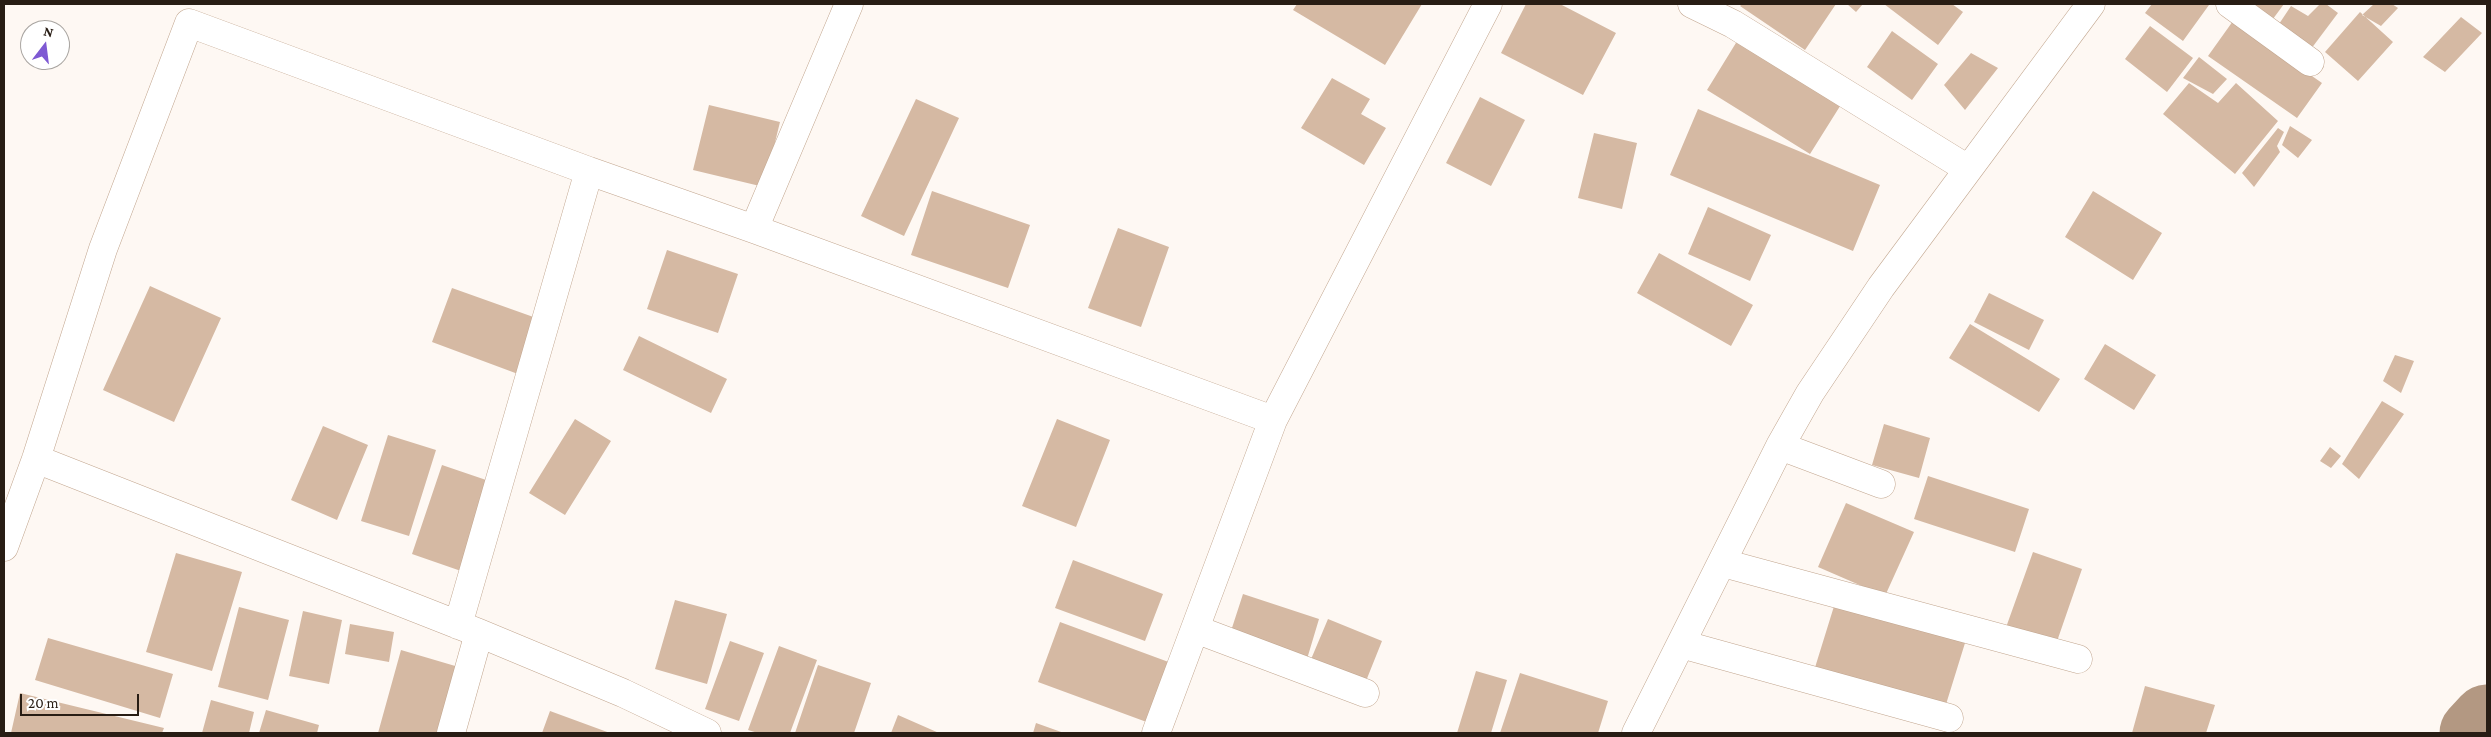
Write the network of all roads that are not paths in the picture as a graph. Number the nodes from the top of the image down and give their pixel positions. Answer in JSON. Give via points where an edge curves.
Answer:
{"nodes":[{"id":1,"x":849,"y":4,"type":"edge"},
{"id":2,"x":1488,"y":4,"type":"edge"},
{"id":3,"x":1692,"y":4,"type":"edge"},
{"id":4,"x":2091,"y":4,"type":"edge"},
{"id":5,"x":2230,"y":4,"type":"edge"},
{"id":6,"x":194,"y":13,"type":"edge"},
{"id":7,"x":2310,"y":62,"type":"dead end"},
{"id":8,"x":1968,"y":169,"type":"junction"},
{"id":9,"x":589,"y":171,"type":"junction"},
{"id":10,"x":754,"y":229,"type":"junction"},
{"id":11,"x":1272,"y":420,"type":"junction"},
{"id":12,"x":1780,"y":446,"type":"junction"},
{"id":13,"x":36,"y":459,"type":"junction"},
{"id":14,"x":1881,"y":484,"type":"dead end"},
{"id":15,"x":4,"y":547,"type":"edge"},
{"id":16,"x":1723,"y":563,"type":"junction"},
{"id":17,"x":469,"y":629,"type":"junction"},
{"id":18,"x":1195,"y":629,"type":"junction"},
{"id":19,"x":1681,"y":644,"type":"junction"},
{"id":20,"x":2078,"y":659,"type":"dead end"},
{"id":21,"x":1365,"y":693,"type":"dead end"},
{"id":22,"x":1949,"y":718,"type":"dead end"},
{"id":23,"x":451,"y":733,"type":"edge"},
{"id":24,"x":707,"y":733,"type":"edge"},
{"id":25,"x":1156,"y":733,"type":"edge"},
{"id":26,"x":1636,"y":733,"type":"edge"}],
"edges":[{"from":1,"to":10,"type":"street"},
{"from":2,"to":11,"type":"street"},
{"from":3,"to":8,"type":"street","via":[[1733,24]]},
{"from":4,"to":8,"type":"street"},
{"from":5,"to":7,"type":"street"},
{"from":6,"to":9,"type":"street"},
{"from":6,"to":13,"type":"street","via":[[103,249]]},
{"from":8,"to":12,"type":"street","via":[[1881,287],[1810,393]]},
{"from":9,"to":10,"type":"street"},
{"from":9,"to":17,"type":"street"},
{"from":10,"to":11,"type":"street"},
{"from":11,"to":18,"type":"street"},
{"from":12,"to":14,"type":"street"},
{"from":12,"to":16,"type":"street"},
{"from":13,"to":15,"type":"street"},
{"from":13,"to":17,"type":"street"},
{"from":16,"to":19,"type":"street"},
{"from":16,"to":20,"type":"street"},
{"from":17,"to":23,"type":"street"},
{"from":17,"to":24,"type":"street"},
{"from":18,"to":21,"type":"street"},
{"from":18,"to":25,"type":"street"},
{"from":19,"to":22,"type":"street"},
{"from":19,"to":26,"type":"street"}]}
